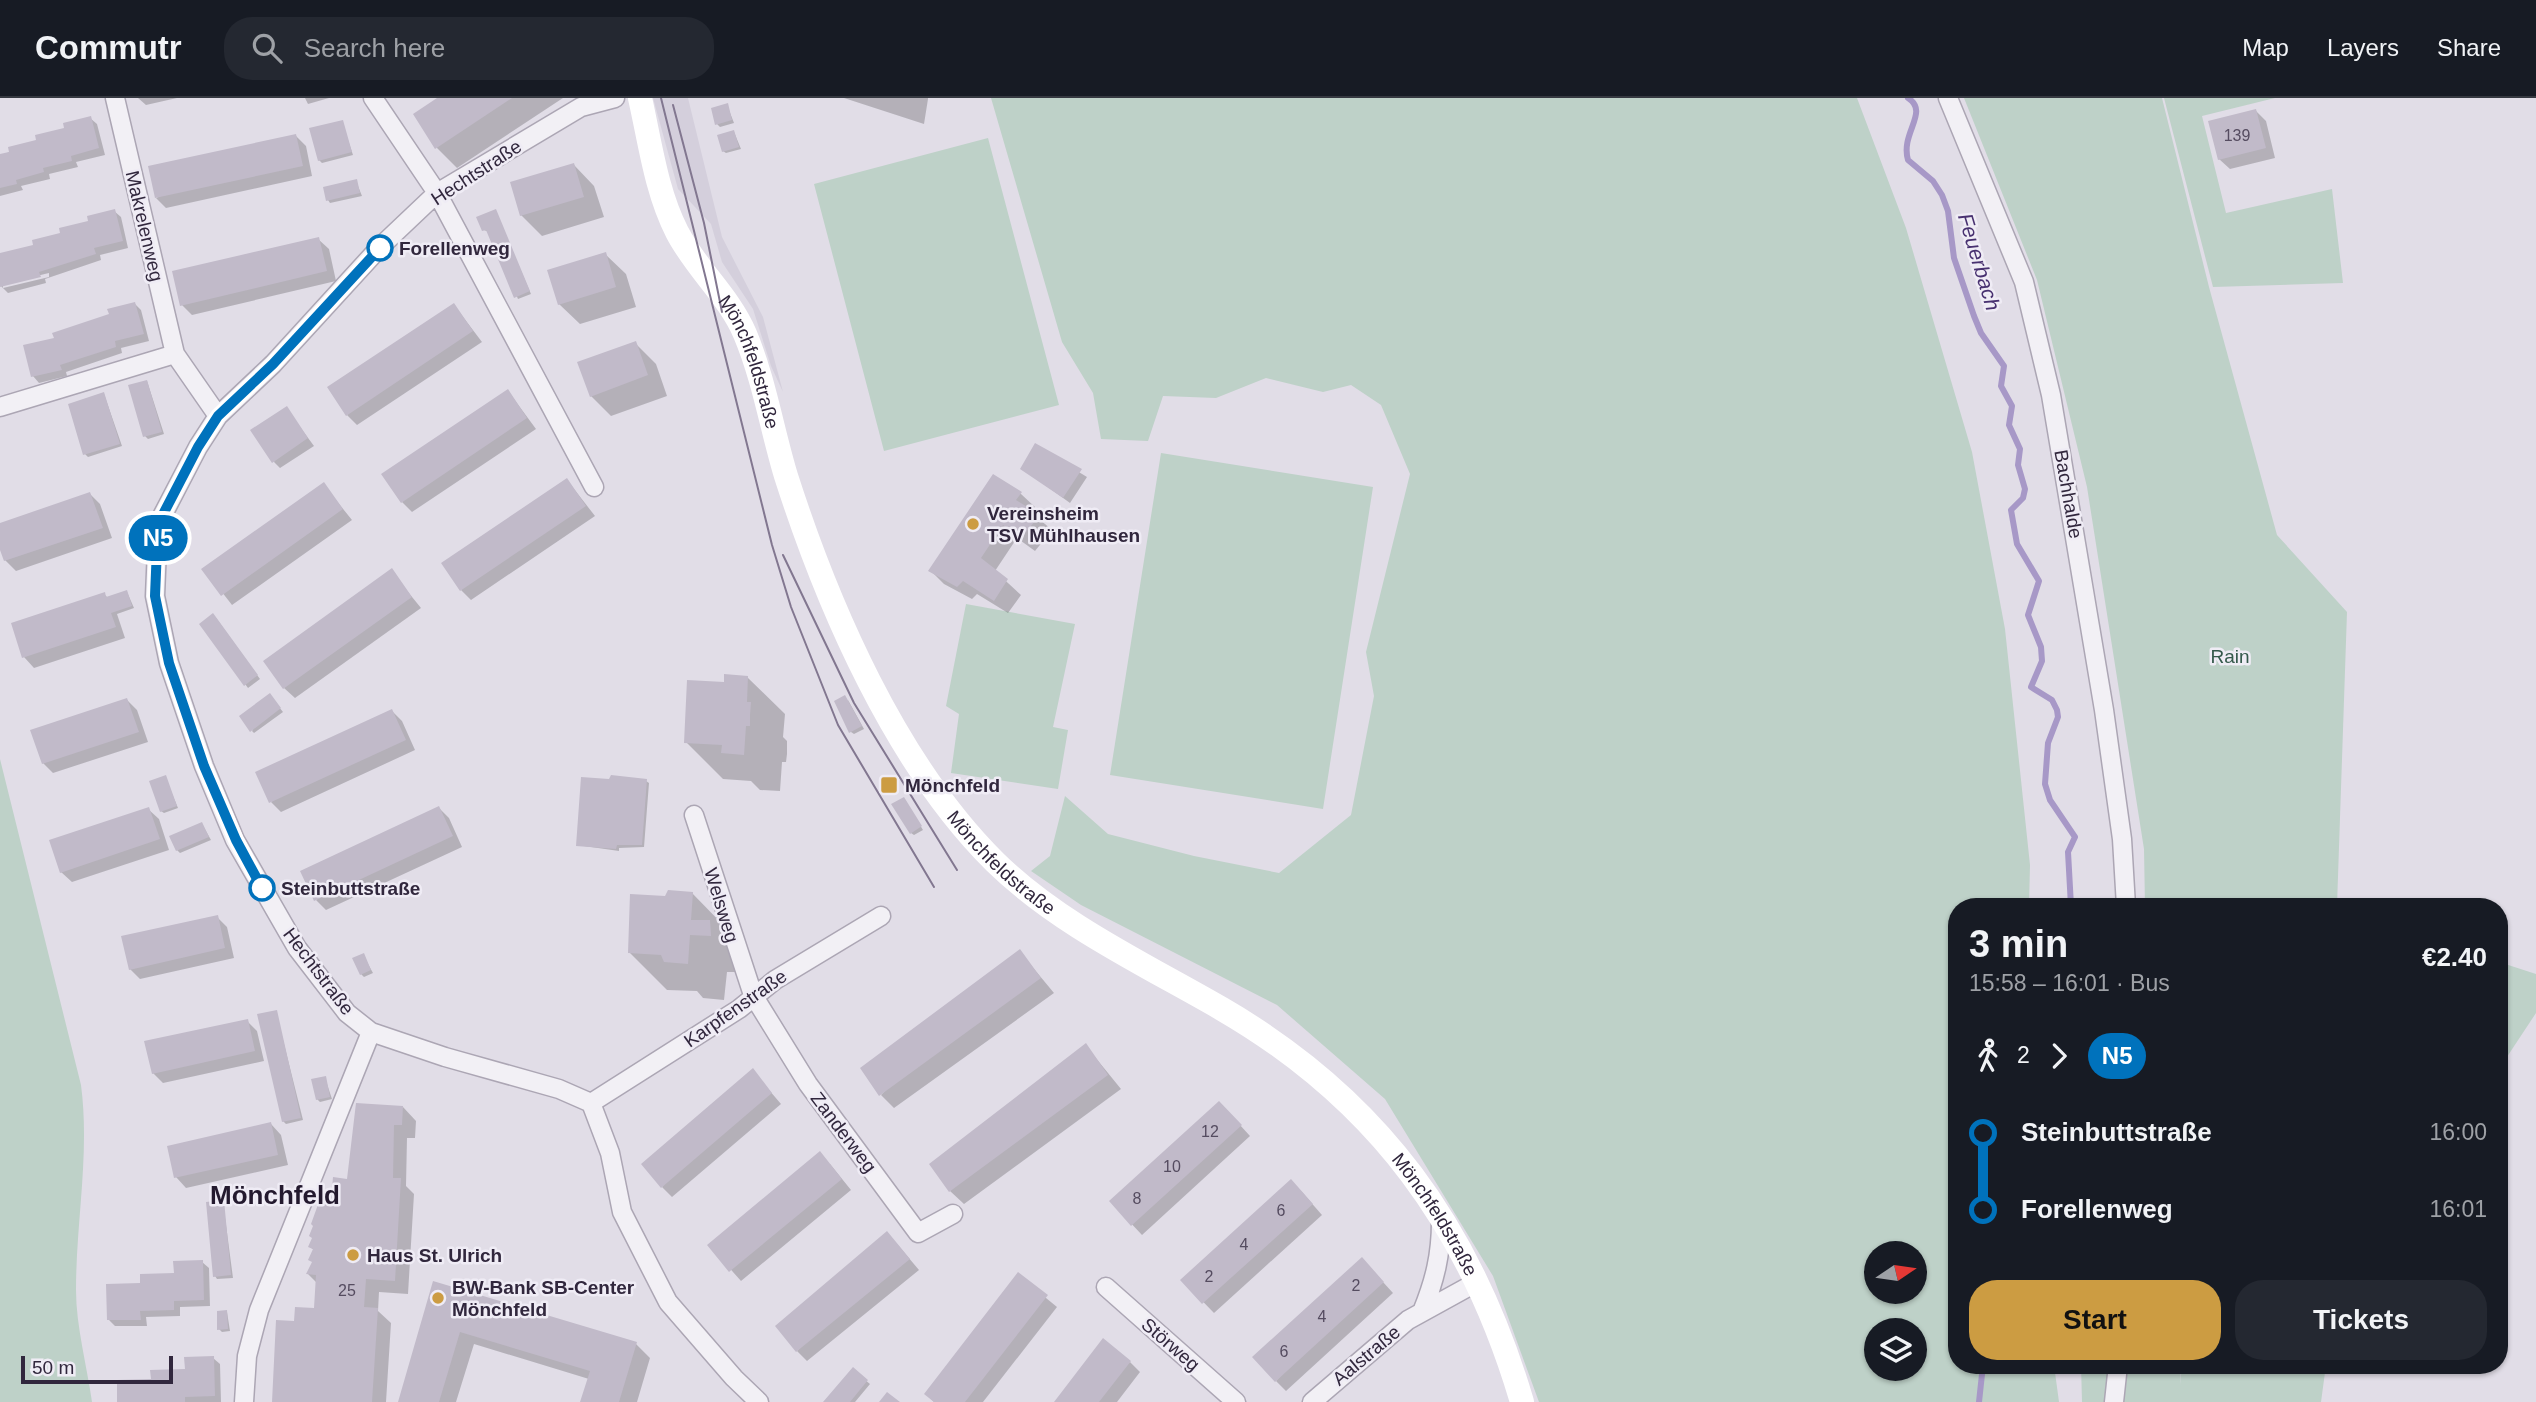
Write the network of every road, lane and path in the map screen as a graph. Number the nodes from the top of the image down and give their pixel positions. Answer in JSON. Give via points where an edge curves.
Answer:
{"nodes":[{"id":1,"x":115,"y":98,"type":"edge"},
{"id":2,"x":373,"y":98,"type":"edge"},
{"id":3,"x":615,"y":98,"type":"edge"},
{"id":4,"x":640,"y":98,"type":"edge"},
{"id":5,"x":1948,"y":98,"type":"edge"},
{"id":6,"x":437,"y":193,"type":"junction"},
{"id":7,"x":175,"y":354,"type":"junction"},
{"id":8,"x":0,"y":407,"type":"edge"},
{"id":9,"x":218,"y":416,"type":"junction"},
{"id":10,"x":594,"y":487,"type":"dead end"},
{"id":11,"x":694,"y":815,"type":"dead end"},
{"id":12,"x":2126,"y":898,"type":"edge"},
{"id":13,"x":881,"y":916,"type":"dead end"},
{"id":14,"x":753,"y":995,"type":"junction"},
{"id":15,"x":371,"y":1032,"type":"junction"},
{"id":16,"x":591,"y":1103,"type":"junction"},
{"id":17,"x":953,"y":1214,"type":"dead end"},
{"id":18,"x":1441,"y":1217,"type":"junction"},
{"id":19,"x":1477,"y":1282,"type":"junction"},
{"id":20,"x":1106,"y":1287,"type":"dead end"},
{"id":21,"x":1422,"y":1312,"type":"junction"},
{"id":22,"x":2117,"y":1374,"type":"edge"},
{"id":23,"x":244,"y":1402,"type":"edge"},
{"id":24,"x":760,"y":1402,"type":"edge"},
{"id":25,"x":1236,"y":1402,"type":"edge"},
{"id":26,"x":1312,"y":1402,"type":"edge"},
{"id":27,"x":1522,"y":1402,"type":"edge"},
{"id":28,"x":2114,"y":1402,"type":"edge"}],
"edges":[{"from":1,"to":7,"type":"street","name":"Makrelenweg"},
{"from":2,"to":6,"type":"street"},
{"from":3,"to":6,"type":"street","name":"Hechtstraße","via":[[581,107]]},
{"from":4,"to":18,"type":"main road","name":"Mönchfeldstraße","via":[[676,230],[745,334],[824,585],[900,736],[947,809],[1018,883],[1079,925],[1228,1012],[1331,1086],[1372,1124],[1415,1175]]},
{"from":5,"to":12,"type":"street","name":"Bachhalde","via":[[2024,282],[2051,395],[2106,723]]},
{"from":6,"to":9,"type":"street","name":"Hechtstraße"},
{"from":6,"to":10,"type":"street"},
{"from":7,"to":8,"type":"street"},
{"from":7,"to":9,"type":"street","name":"Makrelenweg"},
{"from":9,"to":15,"type":"street","name":"Hechtstraße","via":[[158,524],[155,596],[169,663],[204,766],[236,840],[298,948],[346,1013]]},
{"from":11,"to":14,"type":"street","name":"Welsweg"},
{"from":13,"to":14,"type":"street","name":"Karpfenstraße"},
{"from":14,"to":16,"type":"street","name":"Karpfenstraße","via":[[739,1009]]},
{"from":14,"to":17,"type":"street","name":"Zanderweg","via":[[808,1084],[918,1233]]},
{"from":15,"to":16,"type":"street","name":"Hechtstraße"},
{"from":15,"to":23,"type":"street","via":[[258,1310],[247,1356]]},
{"from":16,"to":24,"type":"street","via":[[610,1153],[622,1212],[668,1302]]},
{"from":18,"to":19,"type":"main road","name":"Mönchfeldstraße"},
{"from":18,"to":21,"type":"street","via":[[1441,1254]]},
{"from":19,"to":21,"type":"street","name":"Aalstraße"},
{"from":19,"to":27,"type":"main road","name":"Mönchfeldstraße"},
{"from":20,"to":25,"type":"street","name":"Störweg"},
{"from":21,"to":26,"type":"street","name":"Aalstraße"},
{"from":22,"to":28,"type":"street"}]}
